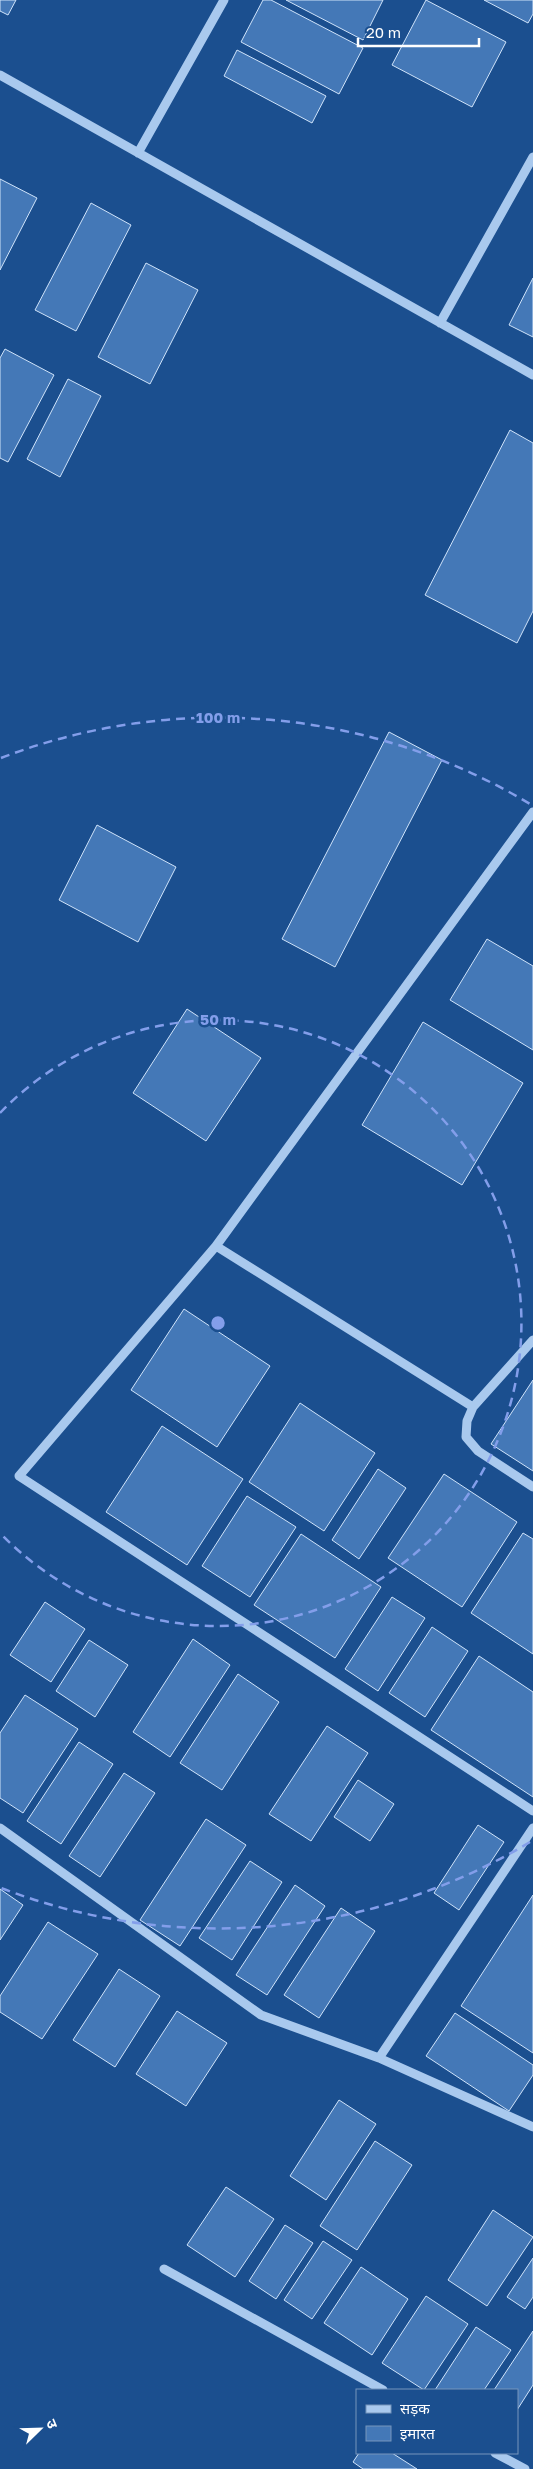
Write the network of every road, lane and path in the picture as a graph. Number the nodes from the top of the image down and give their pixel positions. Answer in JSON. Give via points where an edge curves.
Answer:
{"nodes":[{"id":1,"x":224,"y":0,"type":"edge"},
{"id":2,"x":0,"y":75,"type":"edge"},
{"id":3,"x":138,"y":153,"type":"junction"},
{"id":4,"x":533,"y":157,"type":"edge"},
{"id":5,"x":440,"y":322,"type":"junction"},
{"id":6,"x":533,"y":375,"type":"edge"},
{"id":7,"x":533,"y":812,"type":"edge"},
{"id":8,"x":216,"y":1246,"type":"junction"},
{"id":9,"x":533,"y":1340,"type":"edge"},
{"id":10,"x":473,"y":1407,"type":"junction"},
{"id":11,"x":533,"y":1487,"type":"edge"},
{"id":12,"x":533,"y":1811,"type":"edge"},
{"id":13,"x":0,"y":1828,"type":"edge"},
{"id":14,"x":533,"y":1828,"type":"edge"},
{"id":15,"x":380,"y":2058,"type":"junction"},
{"id":16,"x":533,"y":2127,"type":"edge"},
{"id":17,"x":164,"y":2269,"type":"dead end"},
{"id":18,"x":380,"y":2389,"type":"edge"},
{"id":19,"x":497,"y":2454,"type":"edge"},
{"id":20,"x":525,"y":2469,"type":"edge"}],
"edges":[{"from":1,"to":3,"type":"street"},
{"from":2,"to":3,"type":"street"},
{"from":3,"to":5,"type":"street"},
{"from":4,"to":5,"type":"street"},
{"from":5,"to":6,"type":"street"},
{"from":7,"to":8,"type":"street"},
{"from":8,"to":10,"type":"street"},
{"from":8,"to":12,"type":"street","via":[[19,1476]]},
{"from":9,"to":10,"type":"street"},
{"from":10,"to":11,"type":"street","via":[[466,1421],[466,1436],[478,1451]]},
{"from":13,"to":15,"type":"street","via":[[261,2015]]},
{"from":14,"to":15,"type":"street"},
{"from":15,"to":16,"type":"street"},
{"from":17,"to":18,"type":"street"},
{"from":19,"to":20,"type":"street"}]}
